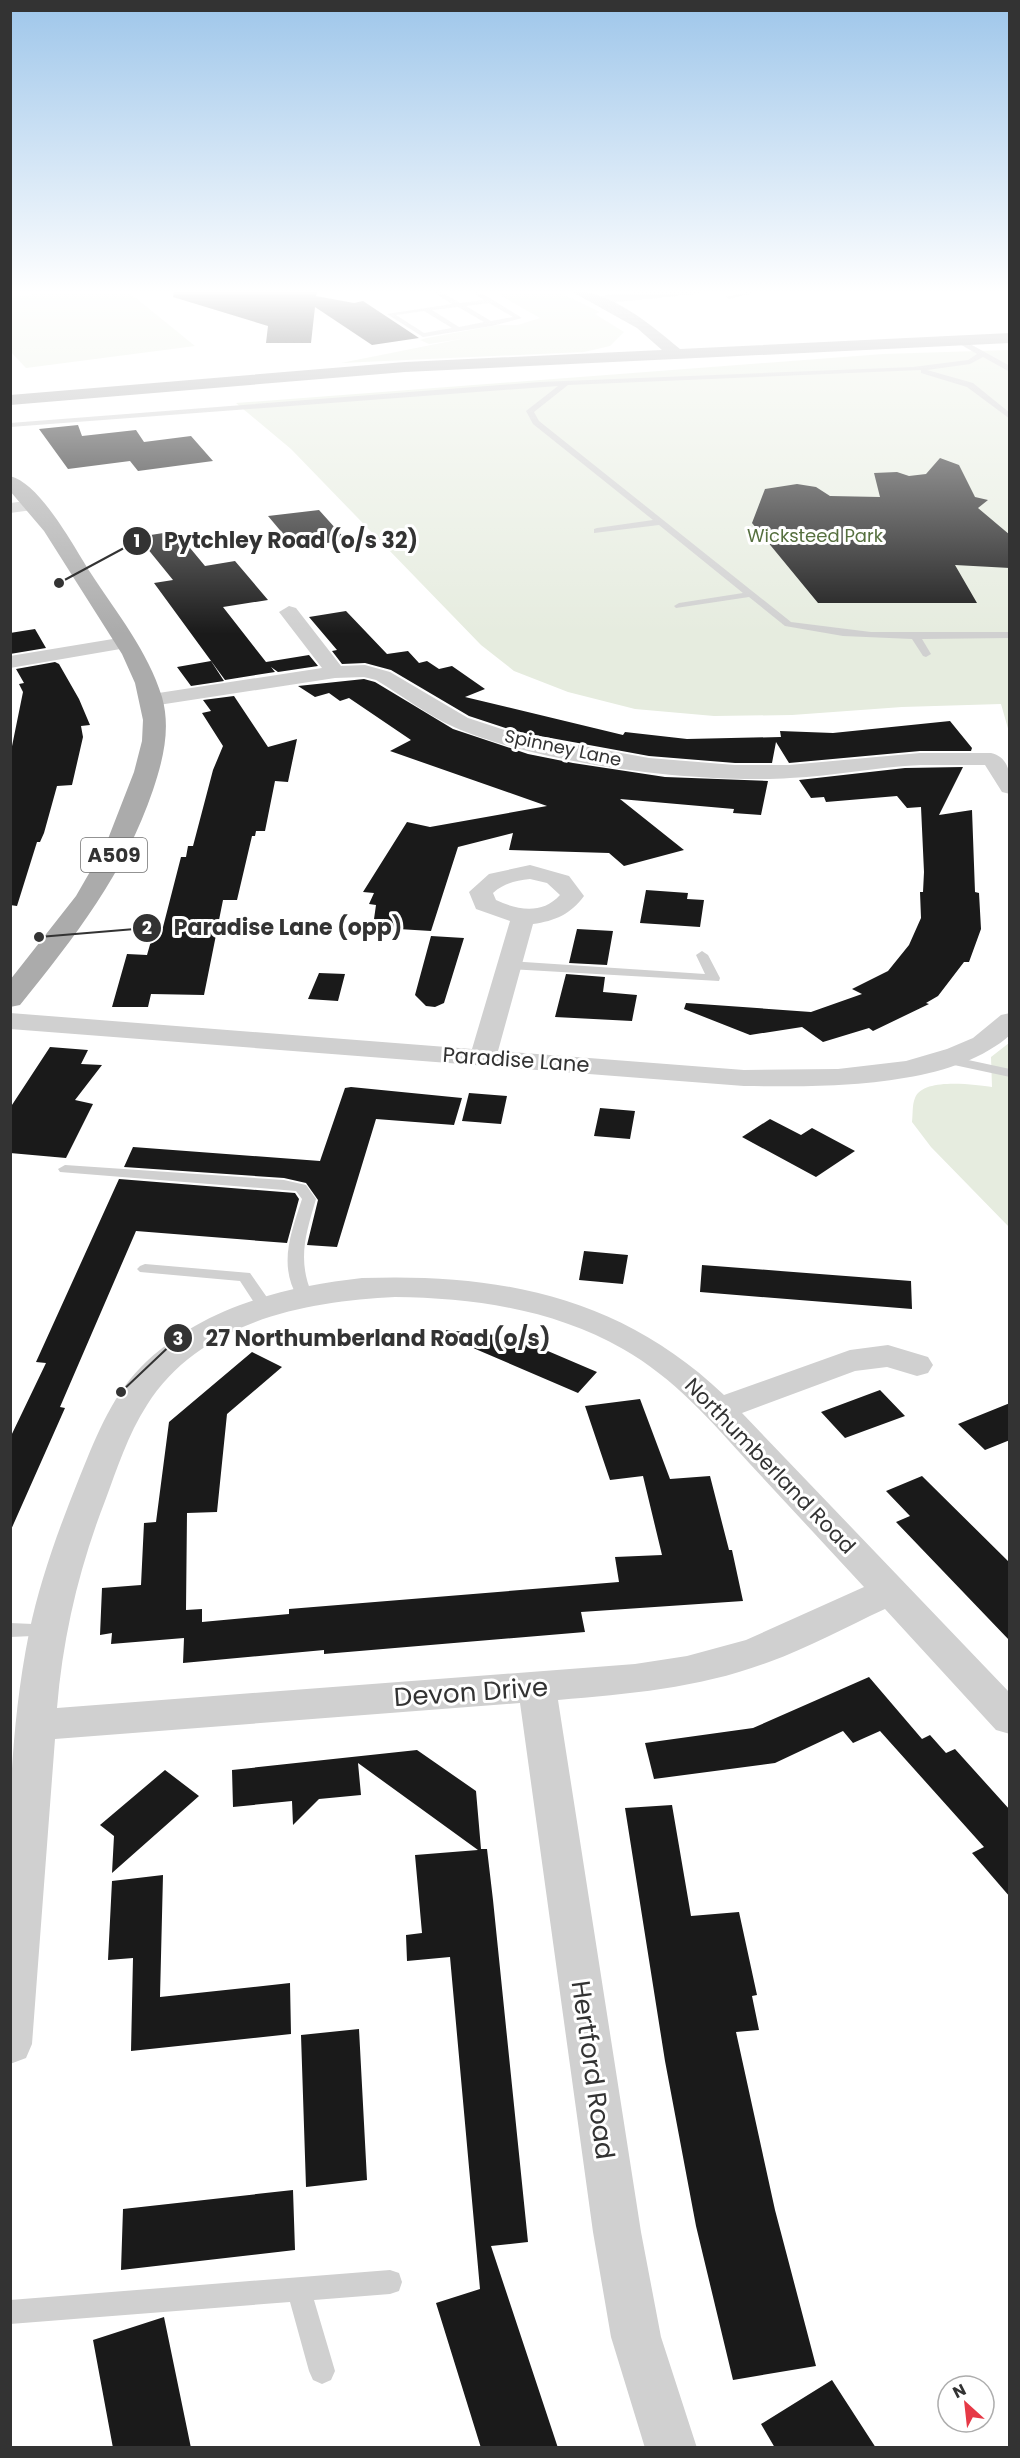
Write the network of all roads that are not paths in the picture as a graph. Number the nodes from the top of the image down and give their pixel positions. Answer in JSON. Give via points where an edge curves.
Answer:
{"nodes":[{"id":1,"x":279,"y":405,"type":"edge"},
{"id":2,"x":538,"y":405,"type":"edge"},
{"id":3,"x":995,"y":405,"type":"edge"},
{"id":4,"x":1010,"y":417,"type":"edge"},
{"id":5,"x":10,"y":425,"type":"edge"},
{"id":6,"x":10,"y":481,"type":"edge"},
{"id":7,"x":34,"y":505,"type":"junction"},
{"id":8,"x":10,"y":508,"type":"edge"},
{"id":9,"x":661,"y":522,"type":"junction"},
{"id":10,"x":597,"y":531,"type":"dead end"},
{"id":11,"x":752,"y":594,"type":"junction"},
{"id":12,"x":679,"y":606,"type":"dead end"},
{"id":13,"x":289,"y":612,"type":"dead end"},
{"id":14,"x":1010,"y":635,"type":"edge"},
{"id":15,"x":916,"y":637,"type":"junction"},
{"id":16,"x":125,"y":643,"type":"junction"},
{"id":17,"x":926,"y":654,"type":"dead end"},
{"id":18,"x":10,"y":662,"type":"edge"},
{"id":19,"x":335,"y":672,"type":"junction"},
{"id":20,"x":152,"y":700,"type":"junction"},
{"id":21,"x":1010,"y":787,"type":"edge"},
{"id":22,"x":523,"y":917,"type":"dead end"},
{"id":23,"x":702,"y":955,"type":"dead end"},
{"id":24,"x":509,"y":965,"type":"junction"},
{"id":25,"x":10,"y":999,"type":"edge"},
{"id":26,"x":10,"y":1021,"type":"edge"},
{"id":27,"x":1010,"y":1021,"type":"edge"},
{"id":28,"x":483,"y":1057,"type":"junction"},
{"id":29,"x":945,"y":1059,"type":"junction"},
{"id":30,"x":1010,"y":1073,"type":"edge"},
{"id":31,"x":65,"y":1169,"type":"dead end"},
{"id":32,"x":145,"y":1269,"type":"dead end"},
{"id":33,"x":304,"y":1294,"type":"junction"},
{"id":34,"x":265,"y":1306,"type":"junction"},
{"id":35,"x":917,"y":1365,"type":"dead end"},
{"id":36,"x":719,"y":1409,"type":"junction"},
{"id":37,"x":890,"y":1591,"type":"junction"},
{"id":38,"x":10,"y":1630,"type":"edge"},
{"id":39,"x":49,"y":1630,"type":"junction"},
{"id":40,"x":537,"y":1687,"type":"junction"},
{"id":41,"x":1010,"y":1719,"type":"edge"},
{"id":42,"x":37,"y":1725,"type":"junction"},
{"id":43,"x":10,"y":2044,"type":"edge"},
{"id":44,"x":390,"y":2283,"type":"dead end"},
{"id":45,"x":299,"y":2291,"type":"junction"},
{"id":46,"x":10,"y":2312,"type":"edge"},
{"id":47,"x":322,"y":2371,"type":"dead end"},
{"id":48,"x":671,"y":2448,"type":"edge"}],
"edges":[{"from":1,"to":5,"type":"lane"},
{"from":2,"to":9,"type":"lane","via":[[530,411],[536,422]]},
{"from":3,"to":4,"type":"lane"},
{"from":6,"to":7,"type":"main road","number":"A509"},
{"from":7,"to":8,"type":"street"},
{"from":7,"to":16,"type":"main road","number":"A509"},
{"from":9,"to":10,"type":"lane"},
{"from":9,"to":11,"type":"lane"},
{"from":11,"to":12,"type":"lane"},
{"from":11,"to":15,"type":"lane","via":[[788,624],[821,631]]},
{"from":13,"to":19,"type":"street"},
{"from":14,"to":15,"type":"lane"},
{"from":15,"to":17,"type":"lane"},
{"from":16,"to":18,"type":"street"},
{"from":16,"to":20,"type":"main road","number":"A509"},
{"from":19,"to":20,"type":"street","name":"Spinney Lane"},
{"from":19,"to":21,"type":"street","name":"Spinney Lane","via":[[365,671],[383,676],[461,722],[568,752],[649,765],[735,772],[789,772],[920,759],[991,759]]},
{"from":20,"to":25,"type":"main road","number":"A509","via":[[155,745],[130,824],[81,912]]},
{"from":22,"to":24,"type":"street"},
{"from":23,"to":24,"type":"lane","via":[[714,978]]},
{"from":24,"to":28,"type":"street"},
{"from":26,"to":28,"type":"street","name":"Paradise Lane"},
{"from":27,"to":29,"type":"street","name":"Paradise Lane","via":[[982,1044]]},
{"from":28,"to":29,"type":"street","name":"Paradise Lane","via":[[744,1078],[814,1079],[855,1078]]},
{"from":29,"to":30,"type":"lane"},
{"from":31,"to":33,"type":"lane","via":[[301,1188],[309,1199],[293,1255]]},
{"from":32,"to":34,"type":"lane","via":[[245,1276]]},
{"from":33,"to":34,"type":"street","name":"Northumberland Road"},
{"from":33,"to":36,"type":"street","name":"Northumberland Road","via":[[350,1288],[449,1290],[514,1299],[573,1314],[631,1339],[681,1372]]},
{"from":34,"to":39,"type":"street","name":"Northumberland Road","via":[[212,1328],[179,1350],[151,1377],[129,1407],[70,1546]]},
{"from":35,"to":36,"type":"street","via":[[888,1356],[850,1361]]},
{"from":36,"to":37,"type":"street","name":"Northumberland Road"},
{"from":37,"to":40,"type":"street","name":"Devon Drive","via":[[744,1655],[687,1671]]},
{"from":37,"to":41,"type":"street","name":"Northumberland Road"},
{"from":38,"to":39,"type":"lane"},
{"from":39,"to":42,"type":"street","name":"Northumberland Road"},
{"from":40,"to":42,"type":"street","name":"Devon Drive"},
{"from":40,"to":48,"type":"street","name":"Hertford Road","via":[[623,2267],[636,2337]]},
{"from":42,"to":43,"type":"street","name":"Northumberland Road"},
{"from":44,"to":45,"type":"lane"},
{"from":45,"to":46,"type":"lane"},
{"from":45,"to":47,"type":"lane"}]}
